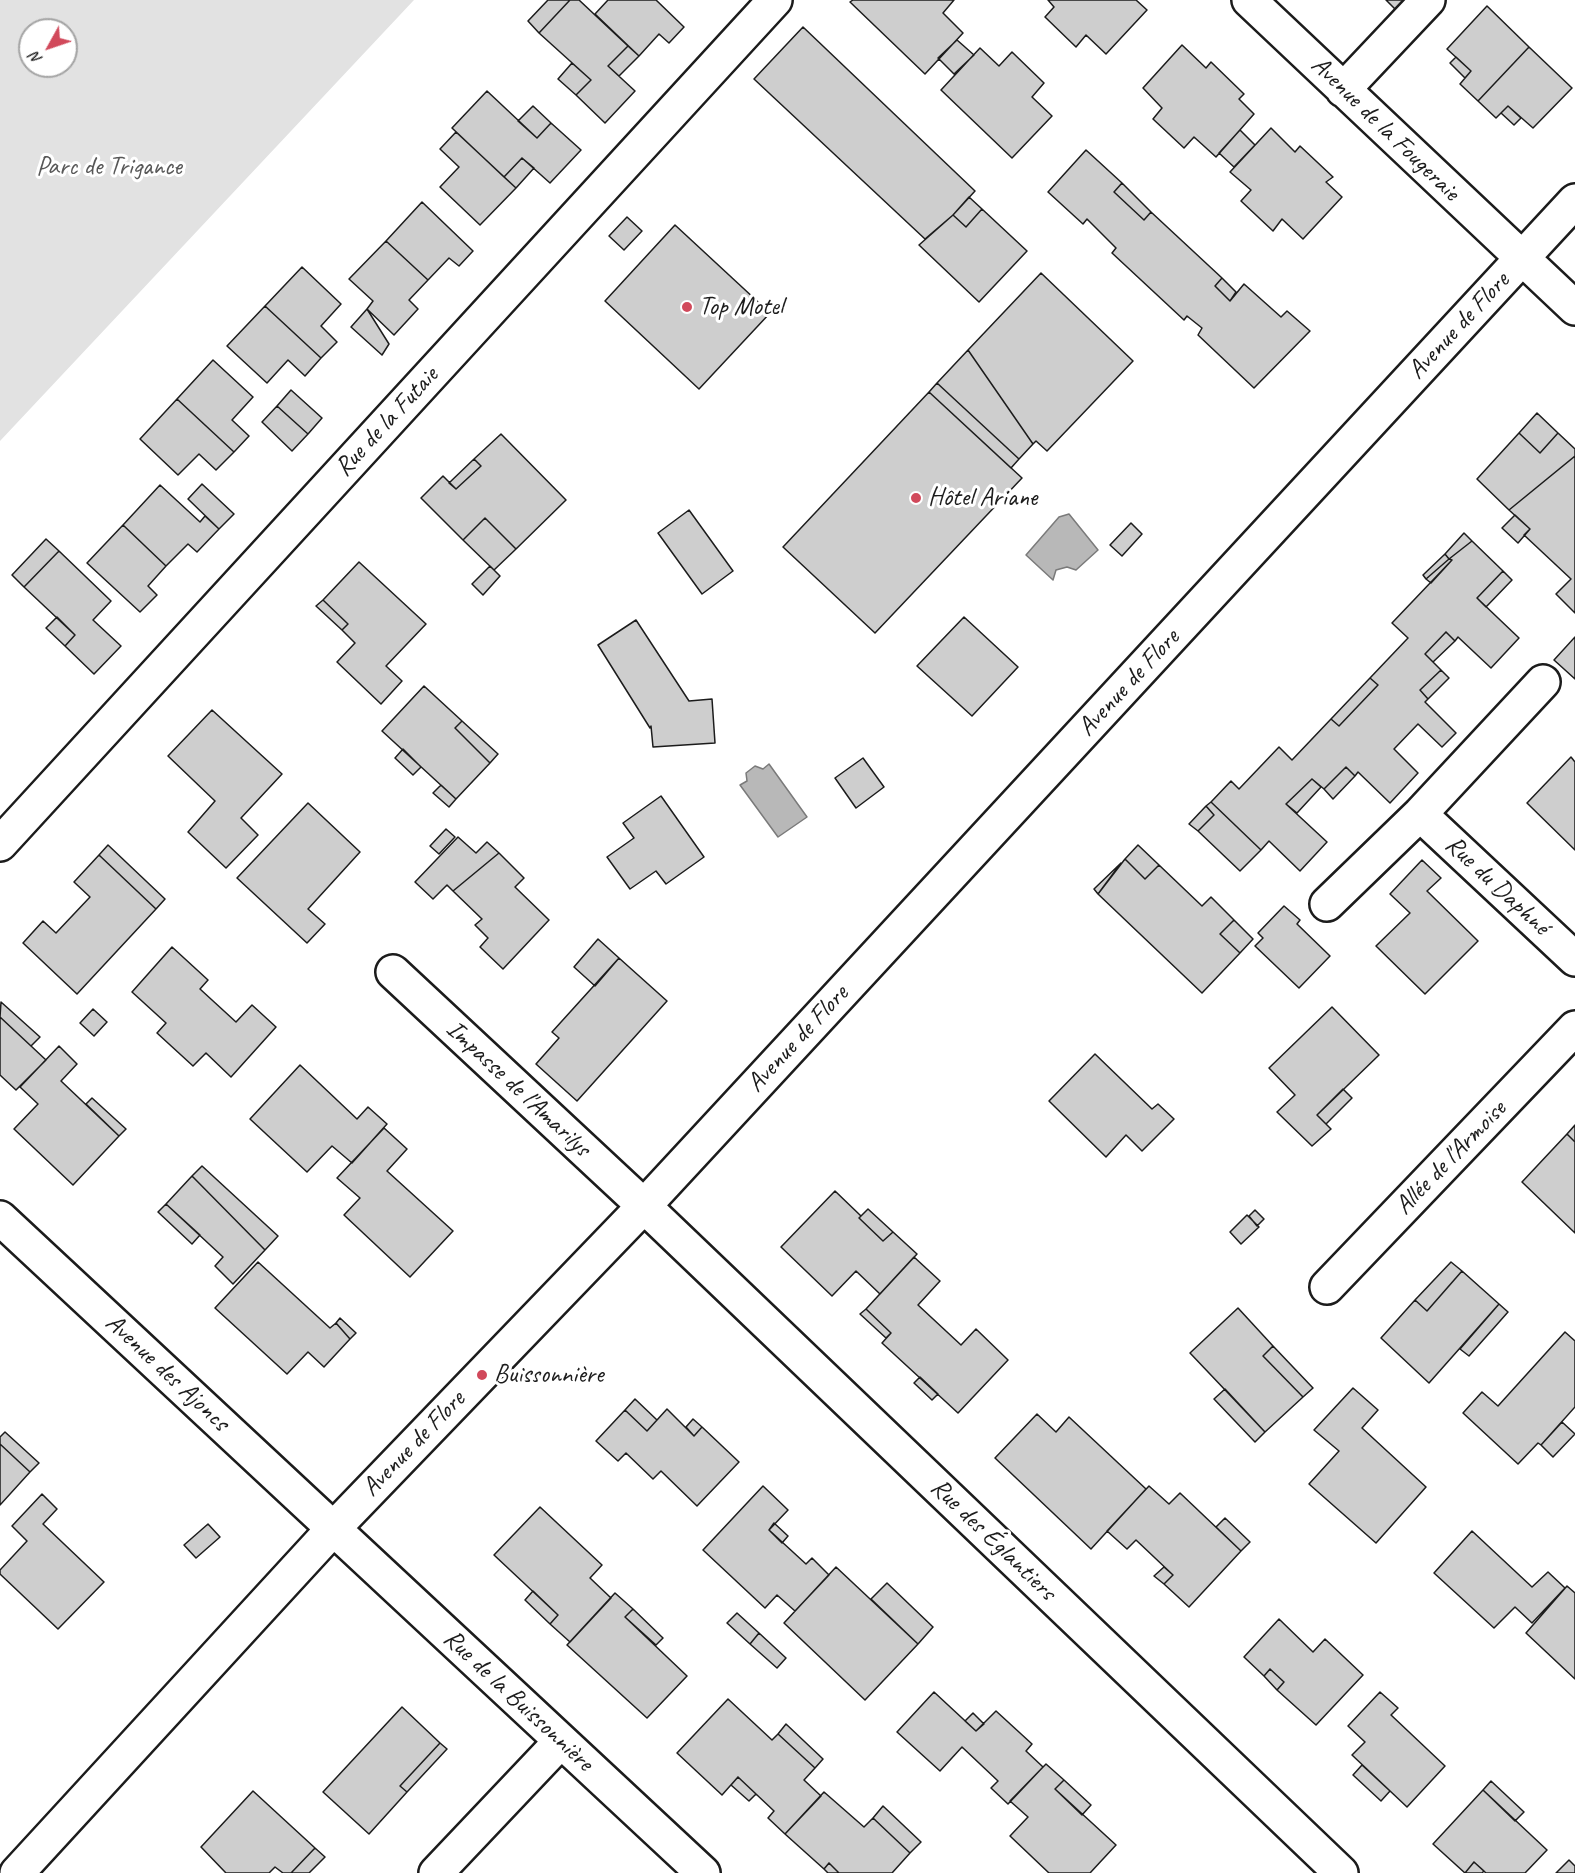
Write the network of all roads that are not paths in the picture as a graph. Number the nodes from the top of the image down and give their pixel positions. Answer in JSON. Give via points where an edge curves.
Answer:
{"nodes":[{"id":1,"x":775,"y":0,"type":"edge"},
{"id":2,"x":1249,"y":0,"type":"edge"},
{"id":3,"x":1428,"y":0,"type":"edge"},
{"id":4,"x":1343,"y":90,"type":"junction"},
{"id":5,"x":1575,"y":201,"type":"edge"},
{"id":6,"x":1521,"y":259,"type":"junction"},
{"id":7,"x":1575,"y":308,"type":"edge"},
{"id":8,"x":1544,"y":682,"type":"dead end"},
{"id":9,"x":1420,"y":814,"type":"junction"},
{"id":10,"x":0,"y":844,"type":"edge"},
{"id":11,"x":1327,"y":904,"type":"dead end"},
{"id":12,"x":1575,"y":959,"type":"edge"},
{"id":13,"x":393,"y":972,"type":"dead end"},
{"id":14,"x":1575,"y":1028,"type":"edge"},
{"id":15,"x":644,"y":1206,"type":"junction"},
{"id":16,"x":0,"y":1218,"type":"edge"},
{"id":17,"x":1327,"y":1287,"type":"dead end"},
{"id":18,"x":333,"y":1528,"type":"junction"},
{"id":19,"x":561,"y":1741,"type":"junction"},
{"id":20,"x":17,"y":1873,"type":"edge"},
{"id":21,"x":436,"y":1873,"type":"edge"},
{"id":22,"x":703,"y":1873,"type":"edge"},
{"id":23,"x":1341,"y":1873,"type":"edge"}],
"edges":[{"from":1,"to":10,"type":"street","name":"Rue de la Futaie"},
{"from":2,"to":4,"type":"street","name":"Avenue de la Fougeraie"},
{"from":3,"to":4,"type":"street"},
{"from":4,"to":6,"type":"street","name":"Avenue de la Fougeraie"},
{"from":5,"to":6,"type":"street","name":"Avenue de Flore"},
{"from":6,"to":7,"type":"street","name":"Avenue de la Fougeraie"},
{"from":6,"to":15,"type":"street","name":"Avenue de Flore"},
{"from":8,"to":9,"type":"street"},
{"from":9,"to":11,"type":"street"},
{"from":9,"to":12,"type":"street","name":"Rue du Daphné"},
{"from":13,"to":15,"type":"street","name":"Impasse de l'Amarilys"},
{"from":14,"to":17,"type":"street","name":"Allée de l'Armoise"},
{"from":15,"to":18,"type":"street","name":"Avenue de Flore"},
{"from":15,"to":23,"type":"street","name":"Rue des Églantiers"},
{"from":16,"to":18,"type":"street","name":"Avenue des Ajoncs"},
{"from":18,"to":19,"type":"street","name":"Rue de la Buissonnière"},
{"from":18,"to":20,"type":"street","name":"Avenue de Flore"},
{"from":19,"to":21,"type":"street"},
{"from":19,"to":22,"type":"street","name":"Rue de la Buissonnière"}]}
